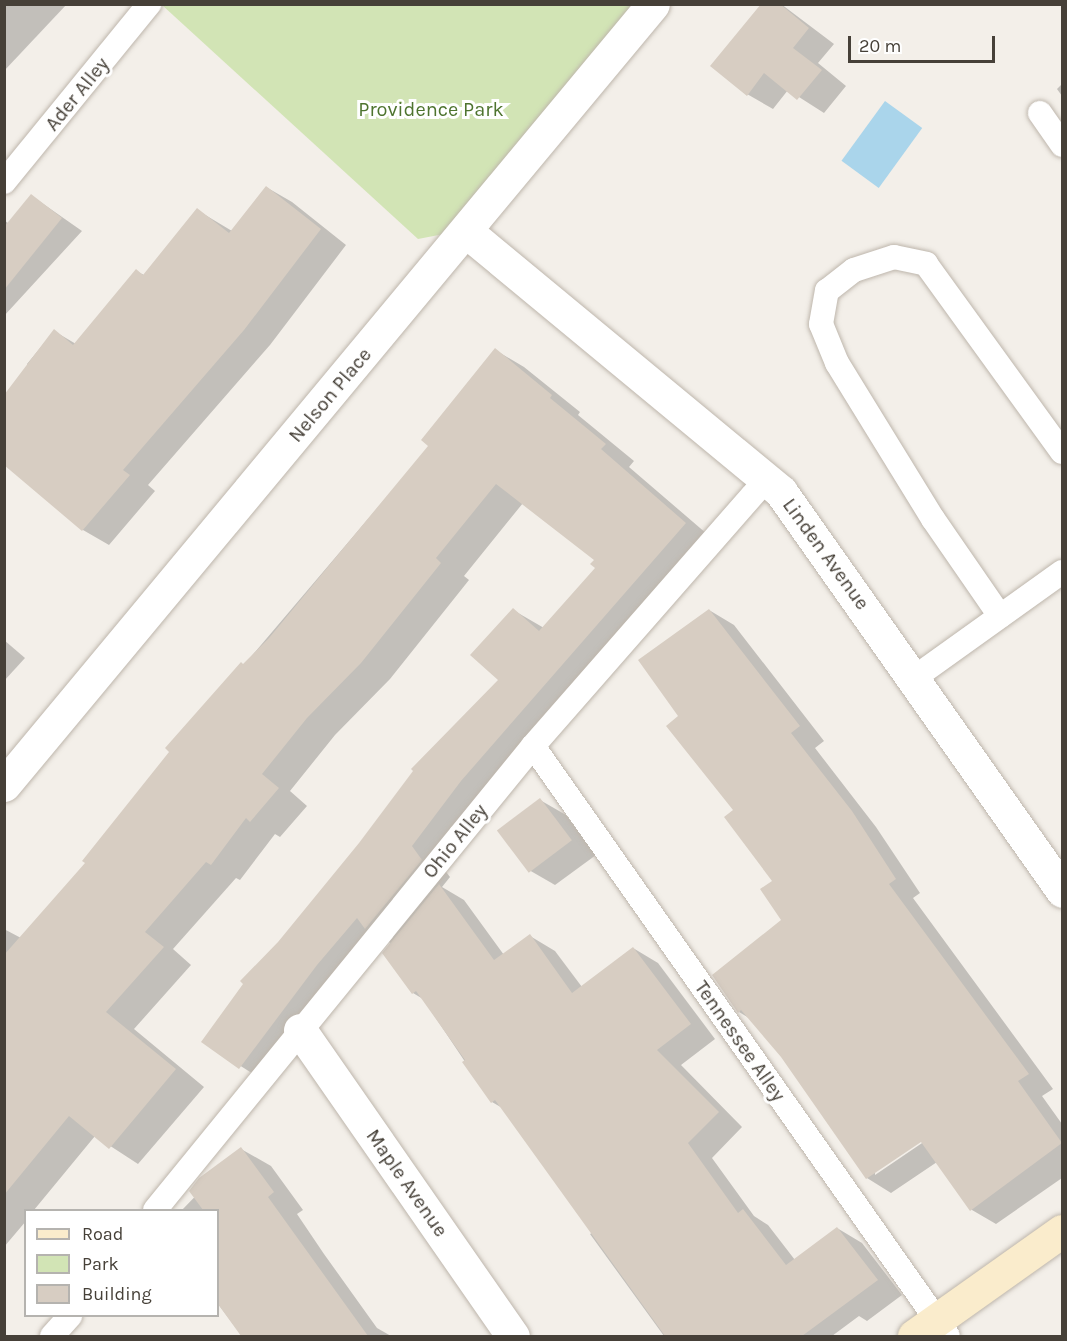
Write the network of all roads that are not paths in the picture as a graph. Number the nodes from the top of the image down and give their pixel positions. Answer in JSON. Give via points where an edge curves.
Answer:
{"nodes":[{"id":1,"x":149,"y":4,"type":"edge"},
{"id":2,"x":653,"y":4,"type":"edge"},
{"id":3,"x":1041,"y":113,"type":"dead end"},
{"id":4,"x":1062,"y":145,"type":"edge"},
{"id":5,"x":4,"y":182,"type":"edge"},
{"id":6,"x":466,"y":232,"type":"junction"},
{"id":7,"x":1062,"y":452,"type":"edge"},
{"id":8,"x":766,"y":480,"type":"junction"},
{"id":9,"x":1062,"y":572,"type":"edge"},
{"id":10,"x":1000,"y":616,"type":"junction"},
{"id":11,"x":914,"y":678,"type":"junction"},
{"id":12,"x":533,"y":746,"type":"junction"},
{"id":13,"x":4,"y":785,"type":"edge"},
{"id":14,"x":1062,"y":891,"type":"edge"},
{"id":15,"x":300,"y":1030,"type":"junction"},
{"id":16,"x":155,"y":1209,"type":"edge"},
{"id":17,"x":1062,"y":1231,"type":"edge"},
{"id":18,"x":933,"y":1331,"type":"edge"},
{"id":19,"x":513,"y":1336,"type":"edge"}],
"edges":[{"from":1,"to":5,"type":"lane","name":"Ader Alley"},
{"from":2,"to":6,"type":"street","name":"Nelson Place"},
{"from":3,"to":4,"type":"lane"},
{"from":6,"to":8,"type":"street","name":"Linden Avenue"},
{"from":6,"to":13,"type":"street","name":"Nelson Place"},
{"from":7,"to":10,"type":"lane","via":[[926,264],[894,257],[854,270],[827,291],[821,324],[837,363],[933,519]]},
{"from":8,"to":11,"type":"street","name":"Linden Avenue","via":[[781,492],[810,529]]},
{"from":8,"to":12,"type":"lane","name":"Ohio Alley"},
{"from":9,"to":10,"type":"lane"},
{"from":10,"to":11,"type":"lane"},
{"from":11,"to":14,"type":"street","name":"Linden Avenue"},
{"from":12,"to":15,"type":"lane","name":"Ohio Alley"},
{"from":12,"to":18,"type":"lane","name":"Tennessee Alley"},
{"from":15,"to":16,"type":"lane","name":"Ohio Alley"},
{"from":15,"to":19,"type":"street","name":"Maple Avenue"},
{"from":17,"to":18,"type":"street"}]}
